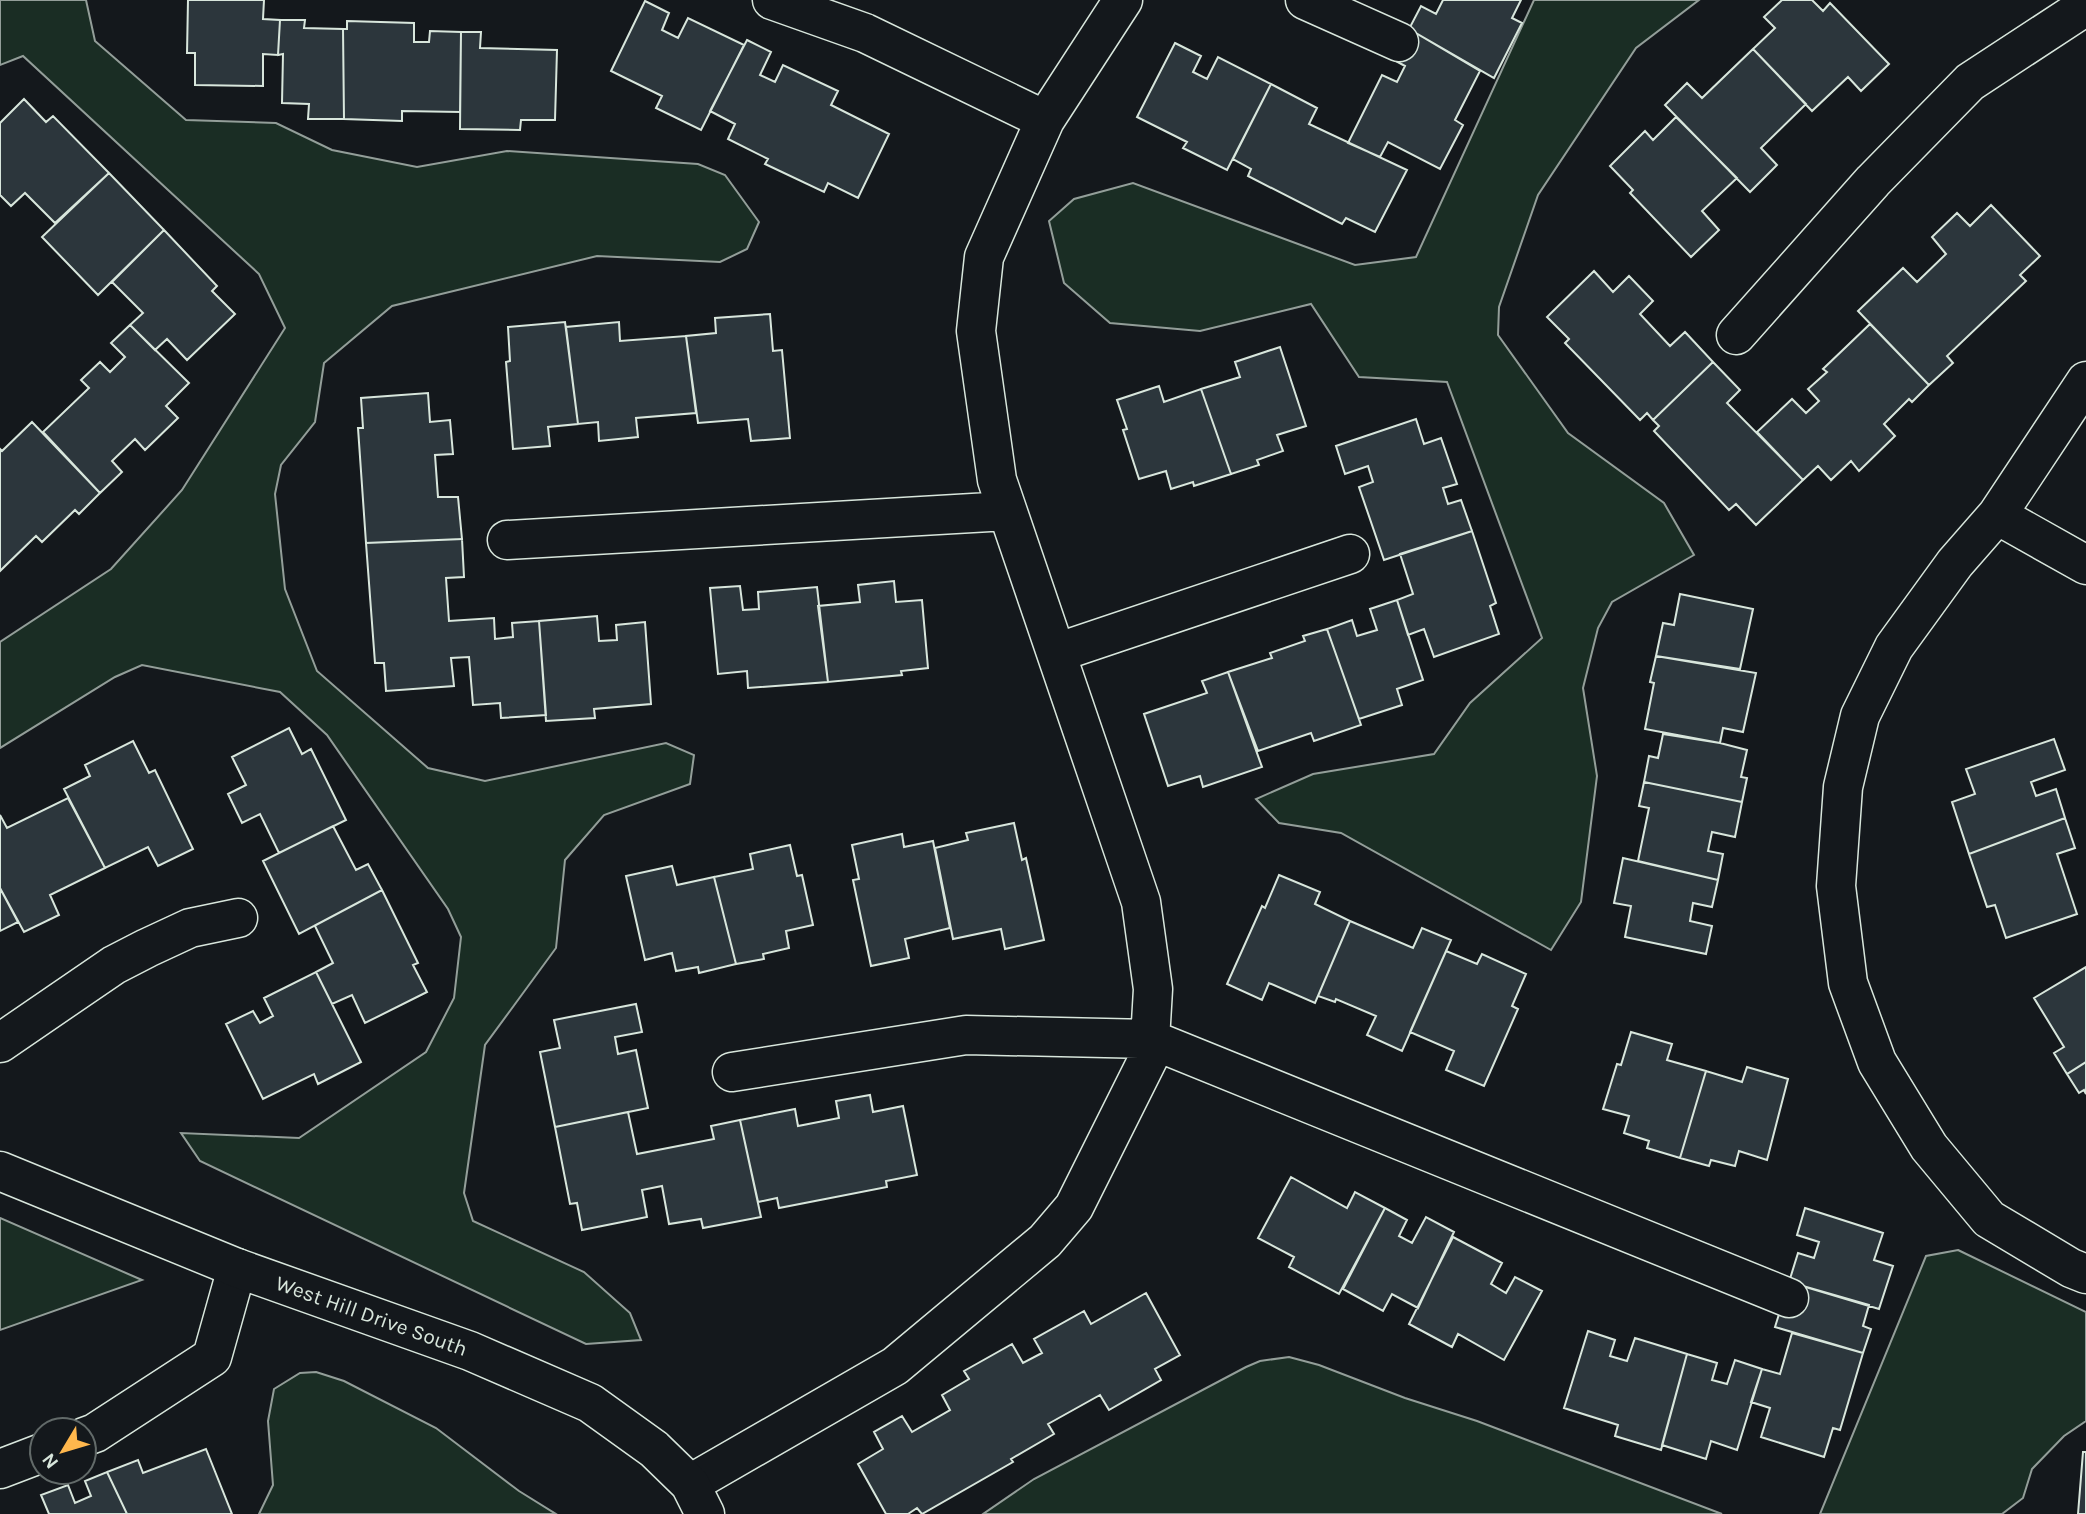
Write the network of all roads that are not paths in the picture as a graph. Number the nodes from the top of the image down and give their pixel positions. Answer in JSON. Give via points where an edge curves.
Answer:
{"nodes":[{"id":1,"x":772,"y":0,"type":"edge"},
{"id":2,"x":1124,"y":0,"type":"edge"},
{"id":3,"x":1305,"y":0,"type":"edge"},
{"id":4,"x":2086,"y":6,"type":"edge"},
{"id":5,"x":1399,"y":42,"type":"dead end"},
{"id":6,"x":1045,"y":120,"type":"junction"},
{"id":7,"x":1736,"y":335,"type":"dead end"},
{"id":8,"x":2086,"y":381,"type":"edge"},
{"id":9,"x":1007,"y":511,"type":"junction"},
{"id":10,"x":1997,"y":515,"type":"junction"},
{"id":11,"x":508,"y":540,"type":"dead end"},
{"id":12,"x":1350,"y":554,"type":"dead end"},
{"id":13,"x":2086,"y":565,"type":"edge"},
{"id":14,"x":1056,"y":653,"type":"junction"},
{"id":15,"x":237,"y":918,"type":"dead end"},
{"id":16,"x":1150,"y":1039,"type":"junction"},
{"id":17,"x":0,"y":1042,"type":"edge"},
{"id":18,"x":732,"y":1072,"type":"dead end"},
{"id":19,"x":0,"y":1171,"type":"edge"},
{"id":20,"x":237,"y":1268,"type":"junction"},
{"id":21,"x":2086,"y":1274,"type":"edge"},
{"id":22,"x":1789,"y":1298,"type":"dead end"},
{"id":23,"x":98,"y":1430,"type":"edge"},
{"id":24,"x":28,"y":1458,"type":"edge"},
{"id":25,"x":0,"y":1469,"type":"edge"},
{"id":26,"x":698,"y":1499,"type":"edge"}],
"edges":[{"from":1,"to":6,"type":"street","via":[[865,33]]},
{"from":2,"to":6,"type":"street"},
{"from":3,"to":5,"type":"street"},
{"from":4,"to":7,"type":"street","via":[[1970,82],[1873,181]]},
{"from":6,"to":9,"type":"street","via":[[984,257],[976,331],[997,480]]},
{"from":8,"to":10,"type":"street"},
{"from":9,"to":11,"type":"street"},
{"from":9,"to":14,"type":"street"},
{"from":10,"to":13,"type":"street"},
{"from":10,"to":21,"type":"street","via":[[1955,563],[1894,647],[1860,716],[1843,787],[1836,886],[1848,983],[1877,1062],[1929,1147],[1989,1219]]},
{"from":12,"to":14,"type":"street"},
{"from":14,"to":16,"type":"street","via":[[1141,902],[1153,989]]},
{"from":15,"to":17,"type":"street","via":[[190,929],[114,965]]},
{"from":16,"to":18,"type":"street","via":[[966,1035]]},
{"from":16,"to":22,"type":"street"},
{"from":16,"to":26,"type":"street","via":[[1149,1056],[1074,1207],[1045,1241],[895,1367]]},
{"from":19,"to":20,"type":"street","name":"West Hill Drive South"},
{"from":20,"to":23,"type":"street","via":[[212,1357]]},
{"from":20,"to":26,"type":"street","name":"West Hill Drive South","via":[[470,1351],[590,1403],[654,1449]]},
{"from":24,"to":25,"type":"street"}]}
